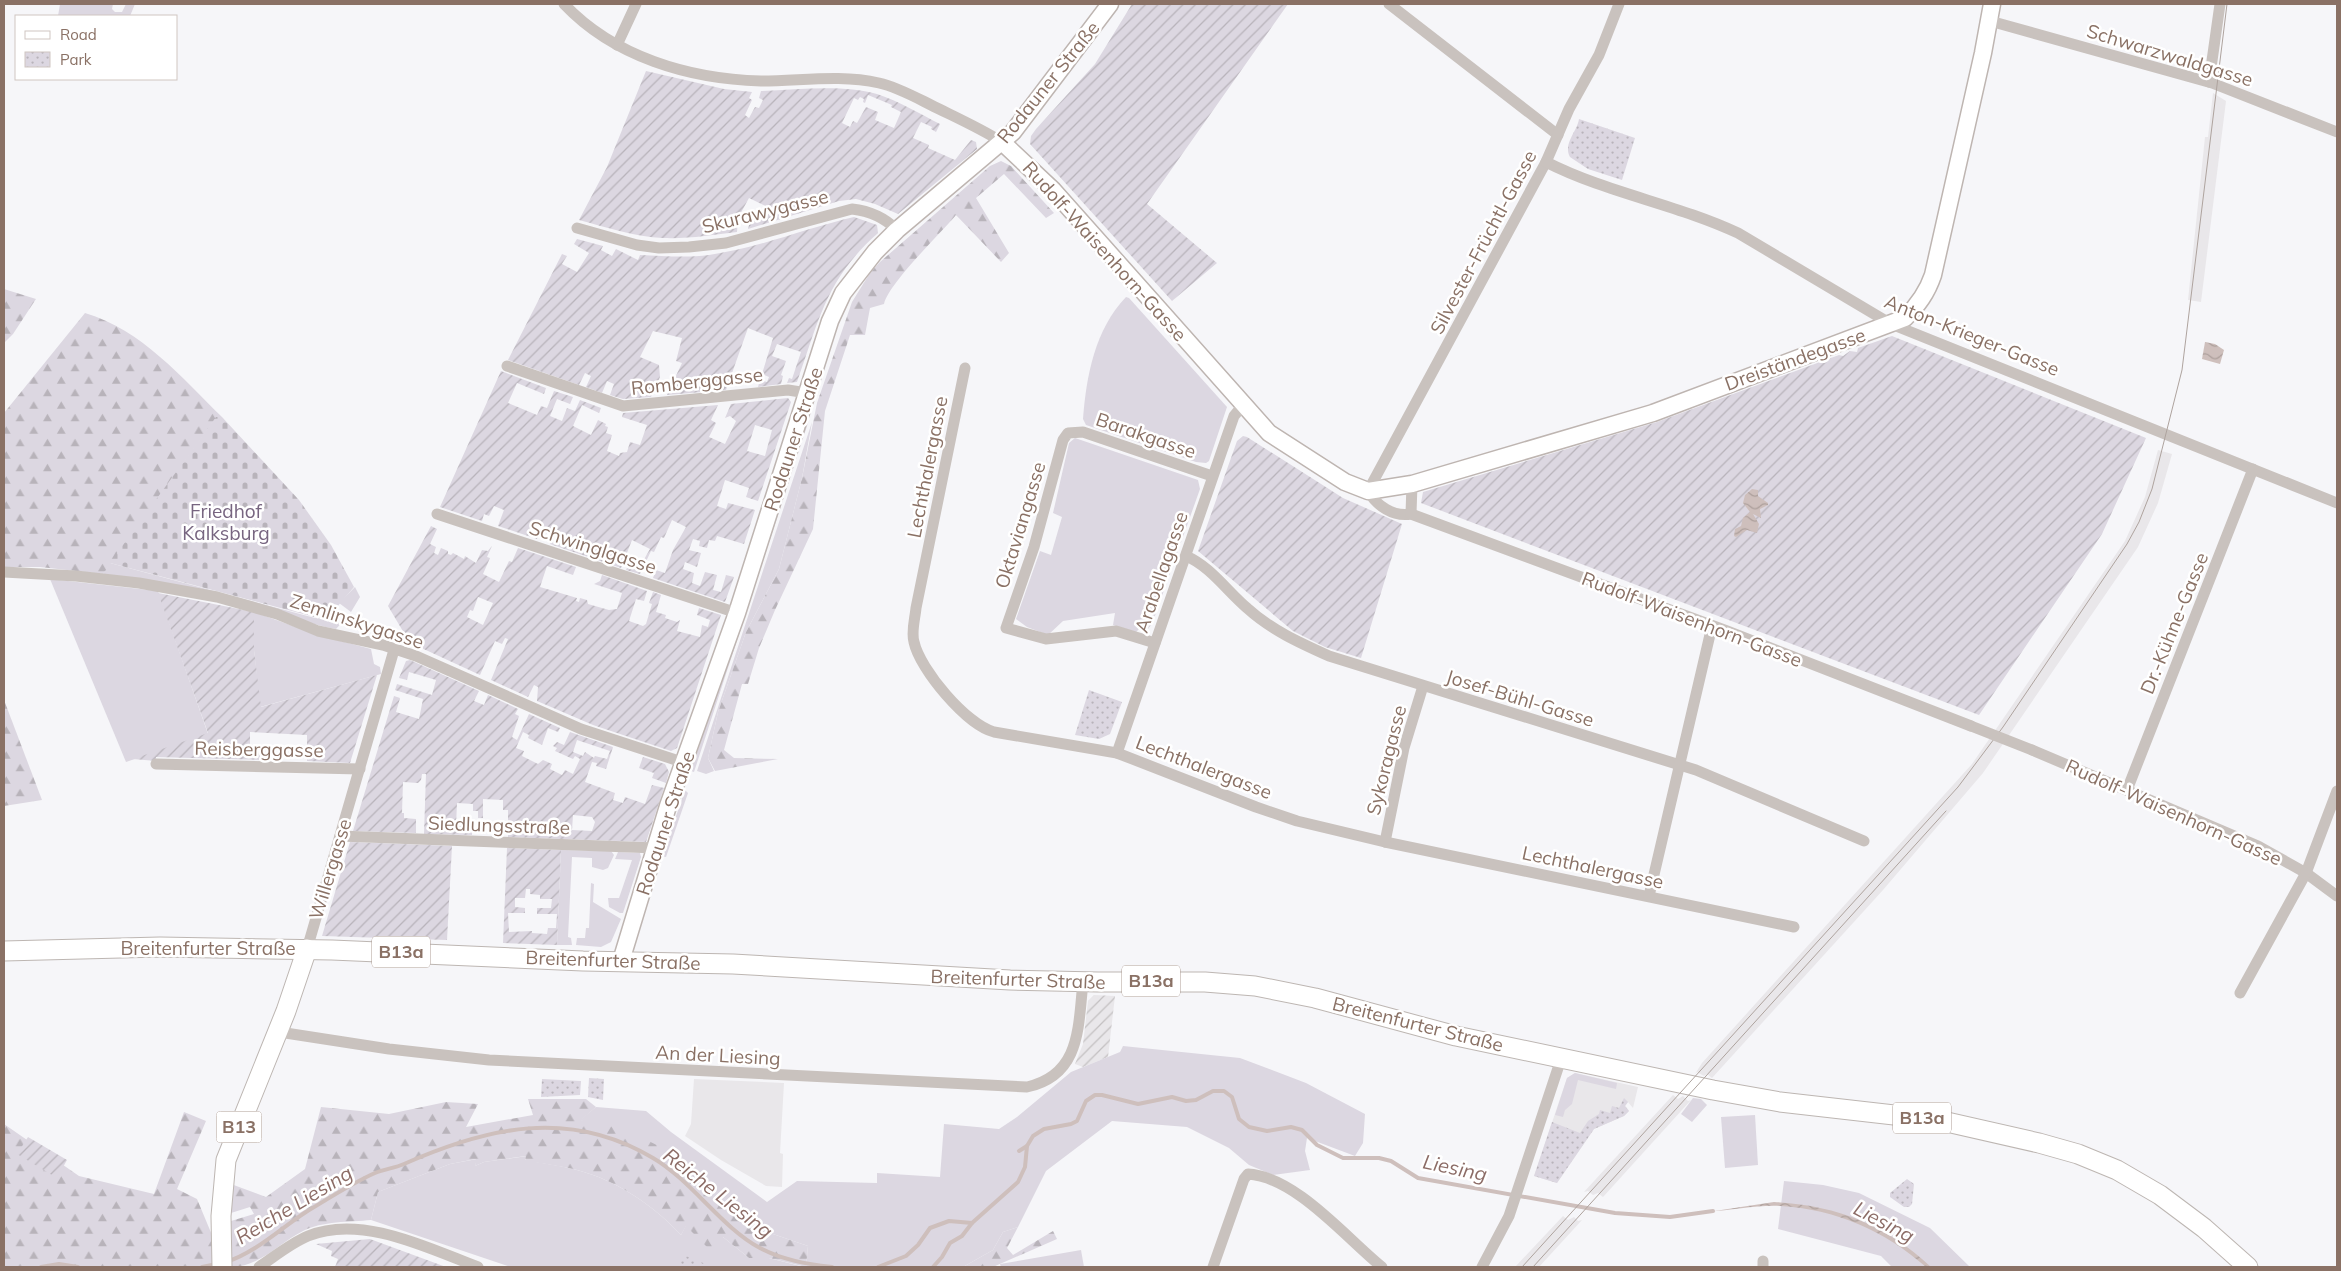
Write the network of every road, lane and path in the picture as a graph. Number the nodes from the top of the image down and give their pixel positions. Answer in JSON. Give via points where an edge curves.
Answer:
{"nodes":[{"id":1,"x":564,"y":4,"type":"edge"},
{"id":2,"x":636,"y":4,"type":"edge"},
{"id":3,"x":1110,"y":4,"type":"edge"},
{"id":4,"x":1389,"y":4,"type":"edge"},
{"id":5,"x":1619,"y":4,"type":"edge"},
{"id":6,"x":1992,"y":4,"type":"edge"},
{"id":7,"x":2220,"y":4,"type":"edge"},
{"id":8,"x":1990,"y":21,"type":"junction"},
{"id":9,"x":617,"y":46,"type":"junction"},
{"id":10,"x":2209,"y":82,"type":"junction"},
{"id":11,"x":2337,"y":132,"type":"edge"},
{"id":12,"x":1558,"y":135,"type":"junction"},
{"id":13,"x":1002,"y":142,"type":"junction"},
{"id":14,"x":1546,"y":162,"type":"junction"},
{"id":15,"x":577,"y":228,"type":"dead end"},
{"id":16,"x":897,"y":230,"type":"junction"},
{"id":17,"x":1891,"y":324,"type":"junction"},
{"id":18,"x":507,"y":366,"type":"dead end"},
{"id":19,"x":965,"y":368,"type":"dead end"},
{"id":20,"x":807,"y":393,"type":"junction"},
{"id":21,"x":1243,"y":405,"type":"junction"},
{"id":22,"x":1068,"y":433,"type":"joint"},
{"id":23,"x":2253,"y":469,"type":"junction"},
{"id":24,"x":1212,"y":476,"type":"junction"},
{"id":25,"x":1412,"y":484,"type":"junction"},
{"id":26,"x":1368,"y":491,"type":"junction"},
{"id":27,"x":2337,"y":503,"type":"edge"},
{"id":28,"x":437,"y":514,"type":"dead end"},
{"id":29,"x":1411,"y":514,"type":"junction"},
{"id":30,"x":1186,"y":556,"type":"junction"},
{"id":31,"x":4,"y":572,"type":"edge"},
{"id":32,"x":738,"y":613,"type":"junction"},
{"id":33,"x":1712,"y":626,"type":"junction"},
{"id":34,"x":1155,"y":643,"type":"junction"},
{"id":35,"x":394,"y":650,"type":"junction"},
{"id":36,"x":1423,"y":686,"type":"junction"},
{"id":37,"x":1117,"y":753,"type":"junction"},
{"id":38,"x":685,"y":763,"type":"junction"},
{"id":39,"x":156,"y":764,"type":"dead end"},
{"id":40,"x":1679,"y":765,"type":"junction"},
{"id":41,"x":360,"y":769,"type":"junction"},
{"id":42,"x":2127,"y":790,"type":"junction"},
{"id":43,"x":2337,"y":791,"type":"edge"},
{"id":44,"x":340,"y":836,"type":"junction"},
{"id":45,"x":1864,"y":841,"type":"dead end"},
{"id":46,"x":1385,"y":842,"type":"junction"},
{"id":47,"x":656,"y":848,"type":"junction"},
{"id":48,"x":2306,"y":874,"type":"junction"},
{"id":49,"x":1649,"y":896,"type":"junction"},
{"id":50,"x":2337,"y":896,"type":"edge"},
{"id":51,"x":1794,"y":926,"type":"dead end"},
{"id":52,"x":307,"y":949,"type":"junction"},
{"id":53,"x":4,"y":951,"type":"edge"},
{"id":54,"x":621,"y":962,"type":"junction"},
{"id":55,"x":1083,"y":982,"type":"junction"},
{"id":56,"x":2240,"y":993,"type":"dead end"},
{"id":57,"x":279,"y":1032,"type":"junction"},
{"id":58,"x":1561,"y":1059,"type":"junction"},
{"id":59,"x":222,"y":1267,"type":"edge"},
{"id":60,"x":259,"y":1267,"type":"edge"},
{"id":61,"x":478,"y":1267,"type":"edge"},
{"id":62,"x":1213,"y":1267,"type":"edge"},
{"id":63,"x":1382,"y":1267,"type":"edge"},
{"id":64,"x":1482,"y":1267,"type":"edge"},
{"id":65,"x":2248,"y":1267,"type":"edge"}],
"edges":[{"from":1,"to":9,"type":"street","name":"Rudolf-Waisenhorn-Gasse"},
{"from":2,"to":9,"type":"street"},
{"from":3,"to":13,"type":"street","name":"Rodauner Straße","via":[[1028,113]]},
{"from":4,"to":12,"type":"street"},
{"from":5,"to":12,"type":"street","name":"Silvester-Früchtl-Gasse","via":[[1599,55]]},
{"from":6,"to":8,"type":"street","name":"Dreiständegasse"},
{"from":7,"to":10,"type":"street"},
{"from":8,"to":10,"type":"street","name":"Schwarzwaldgasse"},
{"from":8,"to":17,"type":"street","name":"Dreiständegasse","via":[[1929,288],[1905,318]]},
{"from":9,"to":13,"type":"street","name":"Rudolf-Waisenhorn-Gasse","via":[[679,69],[718,77],[761,81],[847,78],[880,83]]},
{"from":10,"to":11,"type":"street","name":"Schwarzwaldgasse"},
{"from":12,"to":14,"type":"street","name":"Silvester-Früchtl-Gasse"},
{"from":13,"to":16,"type":"street","name":"Rodauner Straße"},
{"from":13,"to":21,"type":"street","name":"Rudolf-Waisenhorn-Gasse","via":[[1053,190]]},
{"from":14,"to":17,"type":"street","name":"Anton-Krieger-Gasse","via":[[1599,185],[1714,222],[1738,233]]},
{"from":14,"to":26,"type":"street","name":"Silvester-Früchtl-Gasse"},
{"from":15,"to":16,"type":"street","name":"Skurawygasse","via":[[637,245],[689,247],[726,242],[852,209],[870,212],[887,220]]},
{"from":16,"to":20,"type":"street","name":"Rodauner Straße","via":[[875,252],[844,293],[830,321]]},
{"from":17,"to":23,"type":"street","name":"Anton-Krieger-Gasse"},
{"from":17,"to":25,"type":"street","name":"Dreiständegasse","via":[[1653,413]]},
{"from":18,"to":20,"type":"street","name":"Romberggasse","via":[[623,406],[788,390]]},
{"from":19,"to":37,"type":"street","name":"Lechthalergasse","via":[[915,616],[913,641],[920,661],[933,681],[975,722],[988,730]]},
{"from":20,"to":32,"type":"street","name":"Rodauner Straße"},
{"from":21,"to":24,"type":"street","name":"Arabellagasse","via":[[1234,416]]},
{"from":21,"to":26,"type":"street","name":"Rudolf-Waisenhorn-Gasse","via":[[1269,433],[1299,454],[1345,482]]},
{"from":22,"to":24,"type":"street","name":"Barakgasse","via":[[1083,432]]},
{"from":22,"to":34,"type":"street","name":"Oktaviangasse","via":[[1063,440],[1035,544],[1006,628],[1052,639],[1116,630]]},
{"from":23,"to":27,"type":"street","name":"Anton-Krieger-Gasse"},
{"from":23,"to":42,"type":"street","name":"Dr.-Kühne-Gasse"},
{"from":24,"to":30,"type":"street","name":"Arabellagasse"},
{"from":25,"to":26,"type":"street","name":"Dreiständegasse"},
{"from":25,"to":29,"type":"street"},
{"from":26,"to":29,"type":"street","name":"Rudolf-Waisenhorn-Gasse","via":[[1378,505],[1402,516]]},
{"from":28,"to":32,"type":"street","name":"Schwinglgasse"},
{"from":29,"to":33,"type":"street","name":"Rudolf-Waisenhorn-Gasse"},
{"from":30,"to":34,"type":"street","name":"Arabellagasse"},
{"from":30,"to":36,"type":"street","name":"Josef-Bühl-Gasse","via":[[1201,564],[1248,609],[1290,639],[1329,656]]},
{"from":31,"to":35,"type":"street","name":"Zemlinskygasse","via":[[139,582],[217,597],[277,614],[318,631]]},
{"from":32,"to":38,"type":"street","name":"Rodauner Straße"},
{"from":33,"to":40,"type":"street"},
{"from":33,"to":42,"type":"street","name":"Rudolf-Waisenhorn-Gasse","bridge":true},
{"from":34,"to":37,"type":"street","name":"Arabellagasse"},
{"from":35,"to":38,"type":"street","name":"Zemlinskygasse","via":[[416,656],[581,729]]},
{"from":35,"to":41,"type":"street","name":"Willergasse"},
{"from":36,"to":40,"type":"street","name":"Josef-Bühl-Gasse"},
{"from":36,"to":46,"type":"street","name":"Sykoragasse","via":[[1404,748]]},
{"from":37,"to":46,"type":"street","name":"Lechthalergasse","via":[[1297,821]]},
{"from":38,"to":47,"type":"street","name":"Rodauner Straße"},
{"from":39,"to":41,"type":"street","name":"Reisberggasse"},
{"from":40,"to":45,"type":"street","name":"Josef-Bühl-Gasse"},
{"from":40,"to":49,"type":"street"},
{"from":41,"to":44,"type":"street","name":"Willergasse"},
{"from":42,"to":48,"type":"street","name":"Rudolf-Waisenhorn-Gasse","via":[[2258,846]]},
{"from":43,"to":48,"type":"street"},
{"from":44,"to":47,"type":"street","name":"Siedlungsstraße"},
{"from":44,"to":52,"type":"street","name":"Willergasse"},
{"from":46,"to":49,"type":"street","name":"Lechthalergasse"},
{"from":47,"to":54,"type":"street","name":"Rodauner Straße"},
{"from":48,"to":50,"type":"street","name":"Rudolf-Waisenhorn-Gasse"},
{"from":48,"to":56,"type":"street"},
{"from":49,"to":51,"type":"street","name":"Lechthalergasse"},
{"from":52,"to":53,"type":"main road","name":"Breitenfurter Straße","via":[[160,947]]},
{"from":52,"to":54,"type":"main road","name":"Breitenfurter Straße","number":"B13a"},
{"from":52,"to":57,"type":"main road","name":"Willergasse","number":"B13"},
{"from":54,"to":55,"type":"main road","name":"Breitenfurter Straße","number":"B13a","via":[[733,964]]},
{"from":55,"to":57,"type":"street","name":"An der Liesing","via":[[1076,1043],[1070,1056],[1053,1077],[1027,1087],[495,1060],[413,1052]]},
{"from":55,"to":58,"type":"main road","name":"Breitenfurter Straße","number":"B13a","via":[[1171,981],[1255,986]]},
{"from":57,"to":59,"type":"main road","name":"Willergasse","number":"B13","via":[[226,1160]]},
{"from":58,"to":64,"type":"street","via":[[1509,1216]]},
{"from":58,"to":65,"type":"main road","name":"Breitenfurter Straße","number":"B13a","via":[[1772,1101],[1938,1120],[2078,1154],[2117,1170],[2160,1195]]},
{"from":60,"to":61,"type":"street","via":[[307,1236],[358,1228],[401,1238]]},
{"from":62,"to":63,"type":"street","via":[[1248,1174],[1295,1191]]}]}
